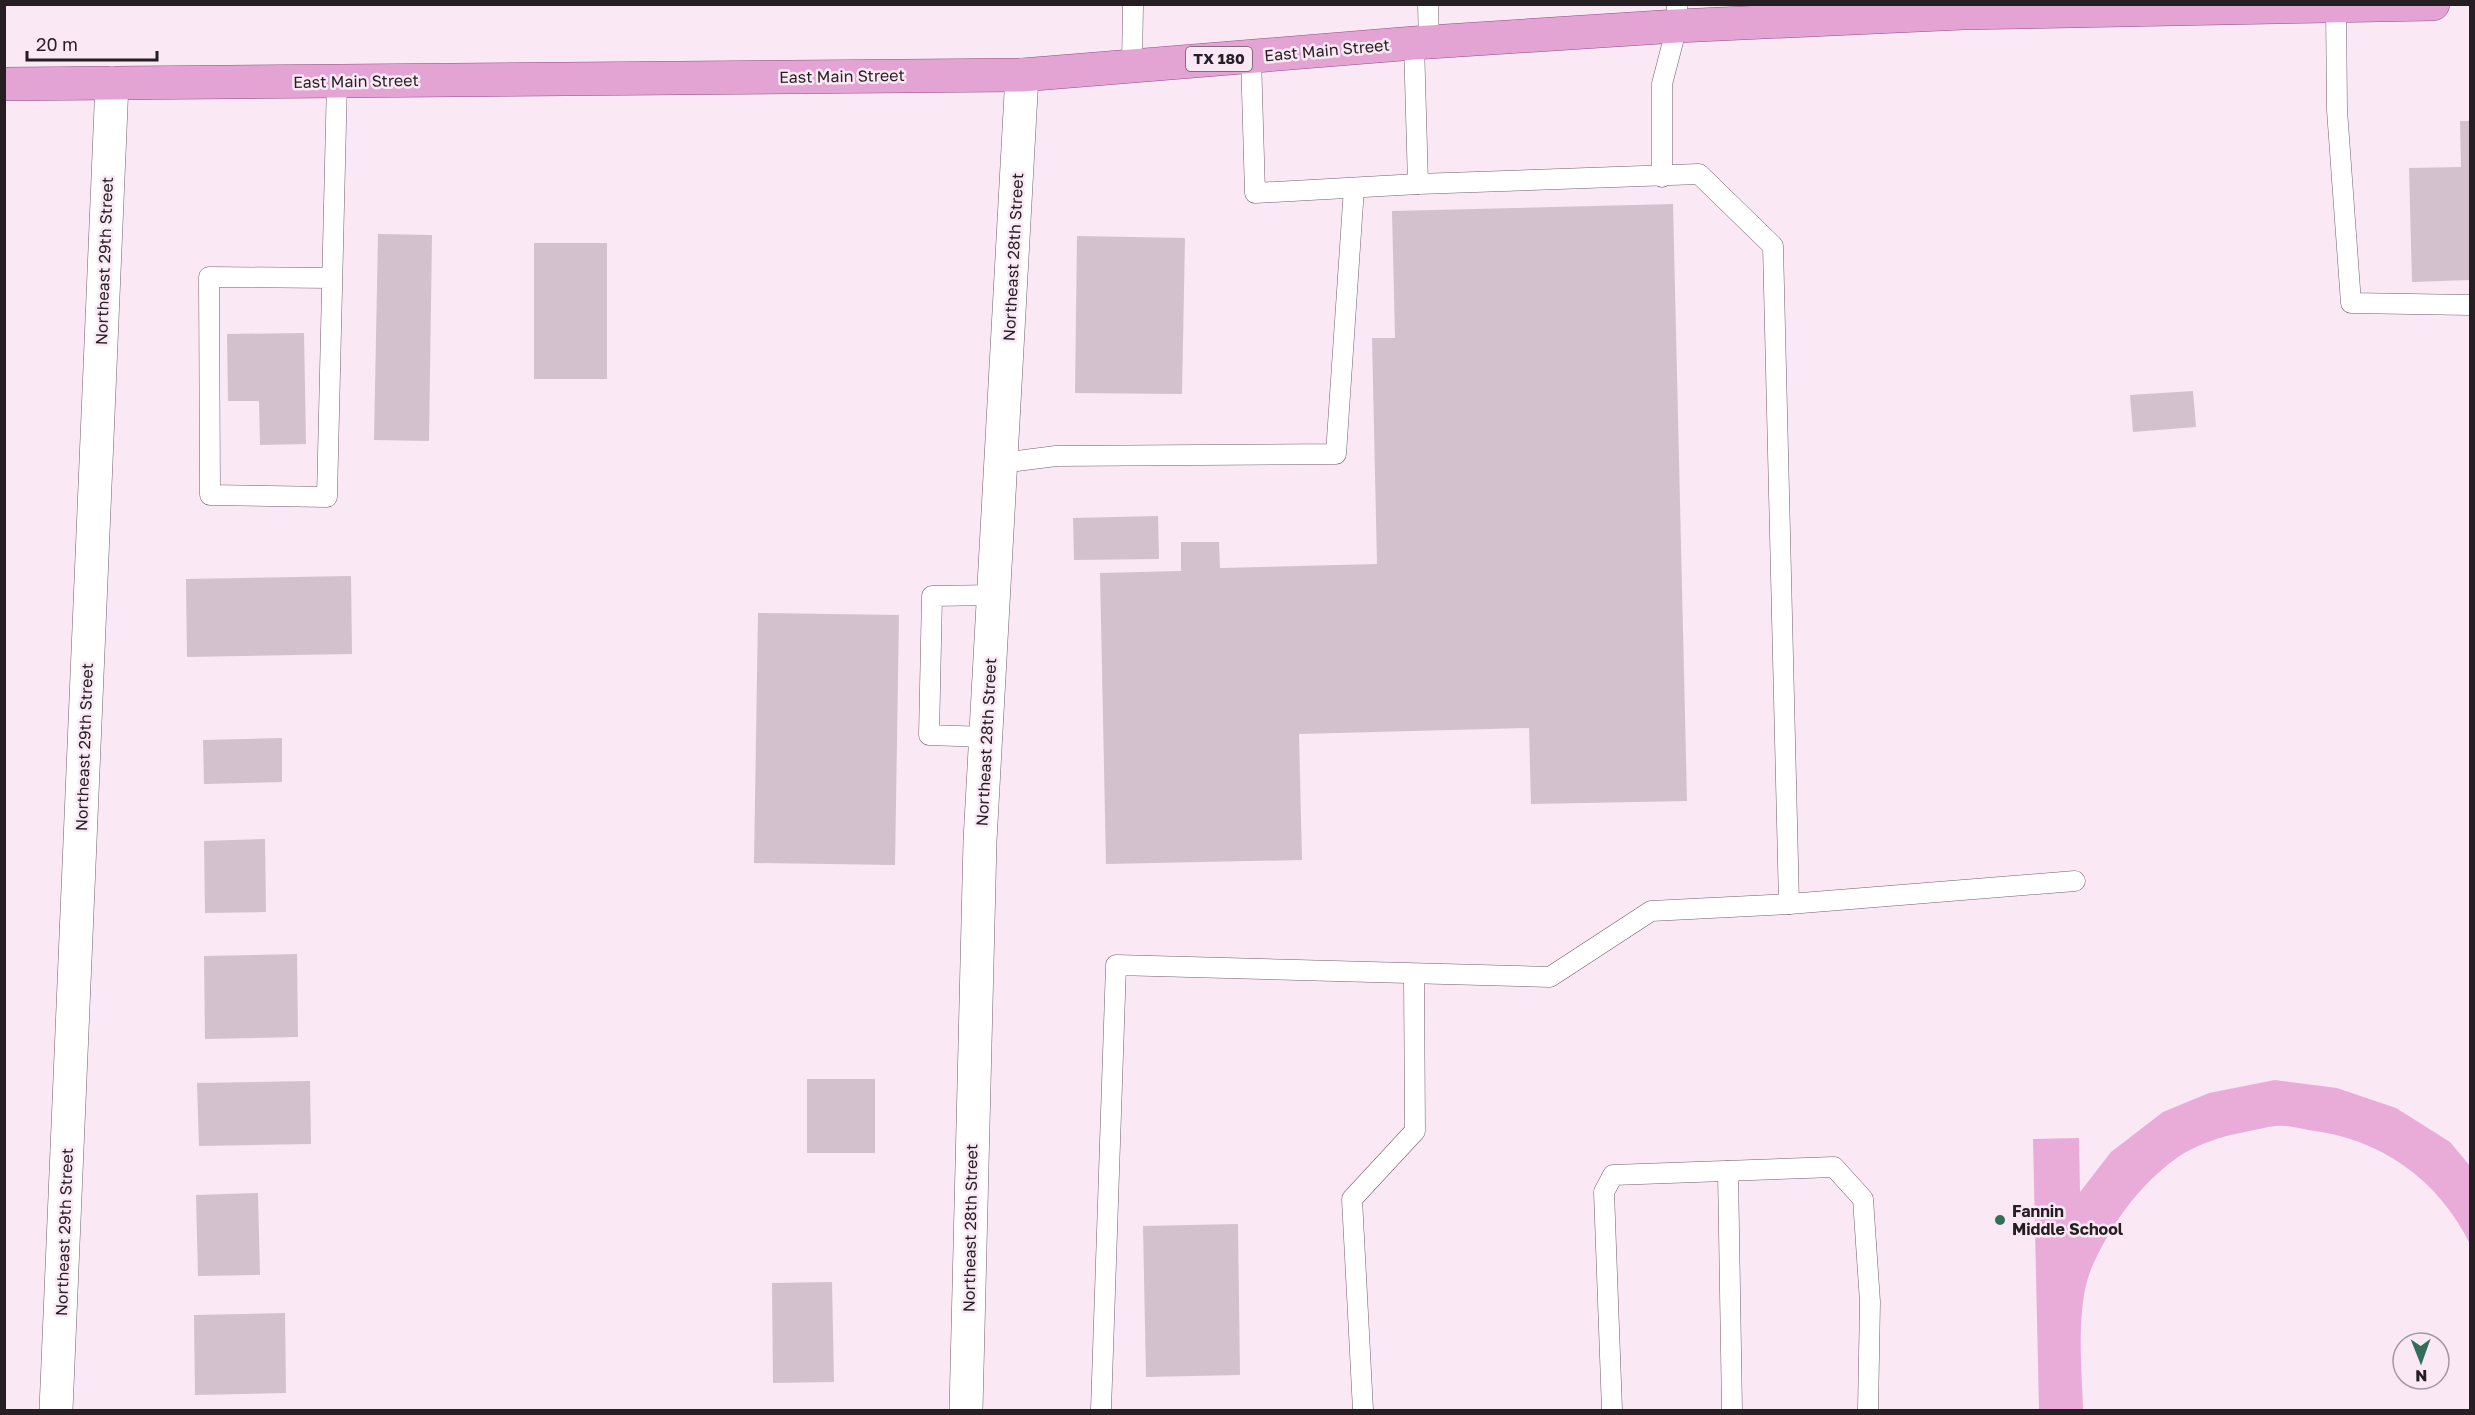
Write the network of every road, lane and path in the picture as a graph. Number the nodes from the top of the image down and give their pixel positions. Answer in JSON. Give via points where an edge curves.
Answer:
{"nodes":[{"id":1,"x":1133,"y":4,"type":"edge"},
{"id":2,"x":1428,"y":4,"type":"edge"},
{"id":3,"x":2433,"y":4,"type":"edge"},
{"id":4,"x":2220,"y":6,"type":"edge"},
{"id":5,"x":2336,"y":6,"type":"junction"},
{"id":6,"x":1963,"y":9,"type":"edge"},
{"id":7,"x":1677,"y":15,"type":"edge"},
{"id":8,"x":1421,"y":43,"type":"junction"},
{"id":9,"x":1251,"y":57,"type":"junction"},
{"id":10,"x":1132,"y":66,"type":"junction"},
{"id":11,"x":1022,"y":75,"type":"junction"},
{"id":12,"x":337,"y":81,"type":"junction"},
{"id":13,"x":112,"y":83,"type":"junction"},
{"id":14,"x":4,"y":84,"type":"edge"},
{"id":15,"x":1662,"y":177,"type":"junction"},
{"id":16,"x":1418,"y":184,"type":"junction"},
{"id":17,"x":1354,"y":188,"type":"junction"},
{"id":18,"x":332,"y":278,"type":"junction"},
{"id":19,"x":2470,"y":305,"type":"edge"},
{"id":20,"x":1002,"y":463,"type":"junction"},
{"id":21,"x":994,"y":595,"type":"junction"},
{"id":22,"x":986,"y":737,"type":"junction"},
{"id":23,"x":2075,"y":881,"type":"dead end"},
{"id":24,"x":1789,"y":904,"type":"junction"},
{"id":25,"x":1414,"y":974,"type":"junction"},
{"id":26,"x":1728,"y":1171,"type":"junction"},
{"id":27,"x":56,"y":1410,"type":"edge"},
{"id":28,"x":966,"y":1410,"type":"edge"},
{"id":29,"x":1101,"y":1410,"type":"edge"},
{"id":30,"x":1363,"y":1410,"type":"edge"},
{"id":31,"x":1612,"y":1410,"type":"edge"},
{"id":32,"x":1732,"y":1410,"type":"edge"},
{"id":33,"x":1869,"y":1410,"type":"edge"}],
"edges":[{"from":1,"to":10,"type":"lane"},
{"from":2,"to":8,"type":"lane"},
{"from":3,"to":5,"type":"main road","name":"East Main Street","number":"TX 180"},
{"from":4,"to":5,"type":"main road","name":"East Main Street","number":"TX 180"},
{"from":4,"to":6,"type":"main road","name":"East Main Street","number":"TX 180"},
{"from":5,"to":19,"type":"lane","via":[[2337,110],[2351,303]]},
{"from":6,"to":7,"type":"main road","name":"East Main Street","number":"TX 180"},
{"from":7,"to":8,"type":"main road","name":"East Main Street","number":"TX 180"},
{"from":7,"to":15,"type":"lane","via":[[1662,84]]},
{"from":8,"to":9,"type":"main road","name":"East Main Street","number":"TX 180"},
{"from":8,"to":16,"type":"lane"},
{"from":9,"to":10,"type":"main road","name":"East Main Street","number":"TX 180"},
{"from":9,"to":17,"type":"lane","via":[[1255,193]]},
{"from":10,"to":11,"type":"main road","name":"East Main Street","number":"TX 180"},
{"from":11,"to":12,"type":"main road","name":"East Main Street","number":"TX 180"},
{"from":11,"to":20,"type":"street","name":"Northeast 28th Street"},
{"from":12,"to":13,"type":"main road","name":"East Main Street","number":"TX 180"},
{"from":12,"to":18,"type":"lane"},
{"from":13,"to":14,"type":"main road","name":"East Main Street","number":"TX 180"},
{"from":13,"to":27,"type":"street","name":"Northeast 29th Street"},
{"from":15,"to":16,"type":"lane"},
{"from":15,"to":24,"type":"lane","via":[[1699,174],[1773,246]]},
{"from":16,"to":17,"type":"lane"},
{"from":17,"to":20,"type":"lane","via":[[1336,454],[1056,456]]},
{"from":18,"to":18,"type":"lane","via":[[327,498],[210,495],[209,277]]},
{"from":20,"to":21,"type":"street","name":"Northeast 28th Street"},
{"from":21,"to":22,"type":"street","name":"Northeast 28th Street"},
{"from":21,"to":22,"type":"lane","via":[[932,596],[929,735]]},
{"from":22,"to":28,"type":"street","name":"Northeast 28th Street"},
{"from":23,"to":24,"type":"lane"},
{"from":24,"to":25,"type":"lane","via":[[1651,911],[1550,977]]},
{"from":25,"to":29,"type":"lane","via":[[1116,965]]},
{"from":25,"to":30,"type":"lane","via":[[1415,1131],[1352,1199]]},
{"from":26,"to":31,"type":"lane","via":[[1613,1175],[1605,1192]]},
{"from":26,"to":32,"type":"lane"},
{"from":26,"to":33,"type":"lane","via":[[1834,1167],[1863,1199],[1870,1302]]}]}
